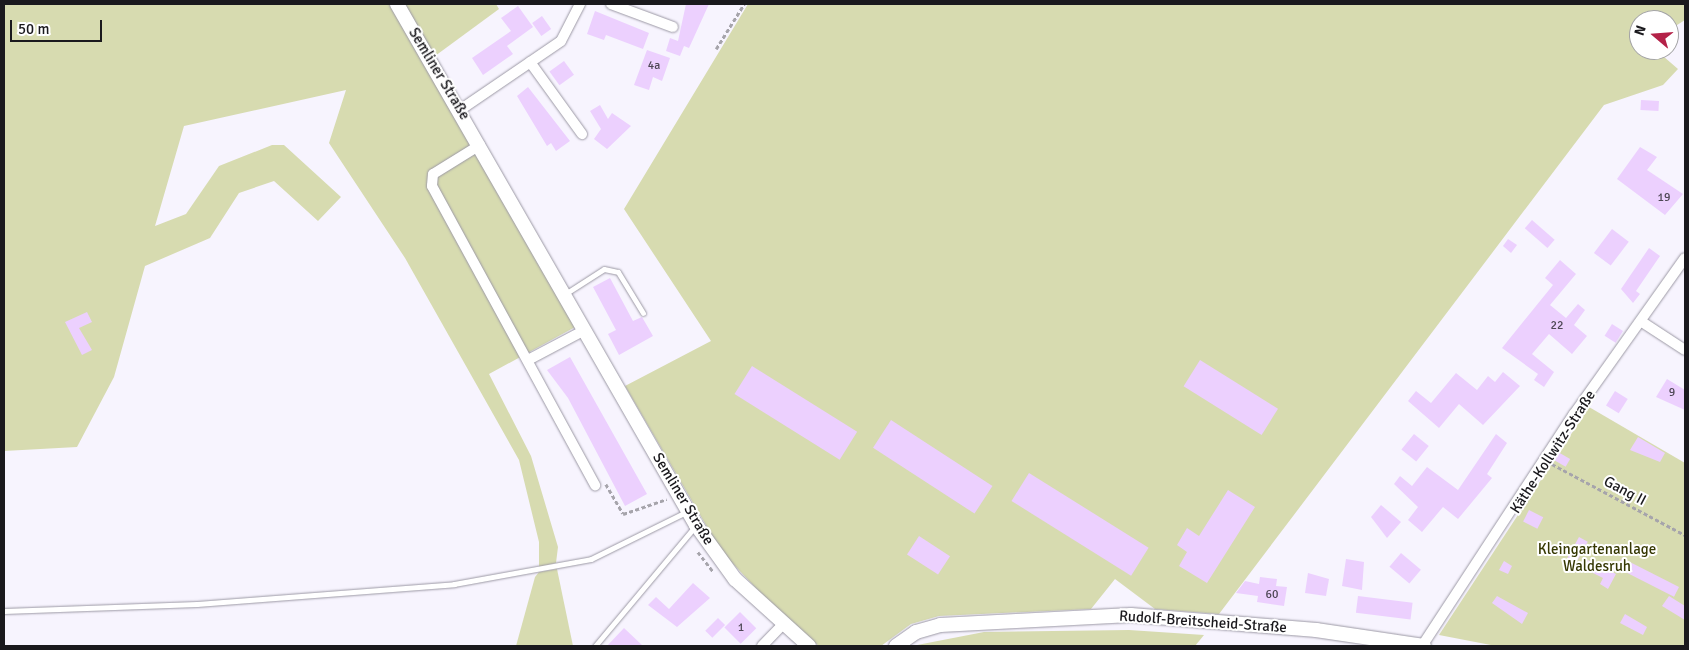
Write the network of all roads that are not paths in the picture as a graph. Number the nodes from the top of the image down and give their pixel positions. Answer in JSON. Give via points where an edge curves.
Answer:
{"nodes":[{"id":1,"x":396,"y":4,"type":"edge"},
{"id":2,"x":580,"y":4,"type":"edge"},
{"id":3,"x":611,"y":4,"type":"edge"},
{"id":4,"x":673,"y":27,"type":"dead end"},
{"id":5,"x":530,"y":62,"type":"junction"},
{"id":6,"x":460,"y":110,"type":"junction"},
{"id":7,"x":582,"y":134,"type":"dead end"},
{"id":8,"x":480,"y":145,"type":"junction"},
{"id":9,"x":1685,"y":258,"type":"edge"},
{"id":10,"x":564,"y":294,"type":"junction"},
{"id":11,"x":643,"y":313,"type":"dead end"},
{"id":12,"x":1642,"y":322,"type":"junction"},
{"id":13,"x":579,"y":333,"type":"junction"},
{"id":14,"x":1685,"y":350,"type":"edge"},
{"id":15,"x":528,"y":360,"type":"junction"},
{"id":16,"x":599,"y":482,"type":"road end"},
{"id":17,"x":688,"y":510,"type":"junction"},
{"id":18,"x":696,"y":525,"type":"junction"},
{"id":19,"x":4,"y":611,"type":"edge"},
{"id":20,"x":782,"y":625,"type":"junction"},
{"id":21,"x":596,"y":646,"type":"edge"},
{"id":22,"x":762,"y":646,"type":"edge"},
{"id":23,"x":809,"y":646,"type":"edge"},
{"id":24,"x":896,"y":646,"type":"edge"},
{"id":25,"x":1423,"y":646,"type":"edge"}],
"edges":[{"from":1,"to":6,"type":"street","name":"Semliner Straße"},
{"from":2,"to":5,"type":"street","via":[[561,41]]},
{"from":3,"to":4,"type":"street"},
{"from":5,"to":6,"type":"street"},
{"from":5,"to":7,"type":"street"},
{"from":6,"to":8,"type":"street","name":"Semliner Straße"},
{"from":8,"to":10,"type":"street","name":"Semliner Straße"},
{"from":8,"to":15,"type":"street","via":[[433,174],[432,186]]},
{"from":9,"to":12,"type":"street","name":"Käthe-Kollwitz-Straße"},
{"from":10,"to":11,"type":"lane","via":[[604,269],[618,272]]},
{"from":10,"to":13,"type":"street","name":"Semliner Straße"},
{"from":12,"to":14,"type":"street"},
{"from":12,"to":25,"type":"street","name":"Käthe-Kollwitz-Straße","via":[[1574,414]]},
{"from":13,"to":15,"type":"street"},
{"from":13,"to":17,"type":"street","name":"Semliner Straße"},
{"from":15,"to":16,"type":"street"},
{"from":17,"to":18,"type":"street","name":"Semliner Straße"},
{"from":17,"to":19,"type":"lane","via":[[591,559],[454,584],[197,604]]},
{"from":18,"to":20,"type":"street","name":"Semliner Straße","via":[[735,579]]},
{"from":18,"to":21,"type":"lane"},
{"from":20,"to":22,"type":"street"},
{"from":20,"to":23,"type":"street","name":"Semliner Straße"},
{"from":24,"to":25,"type":"street","name":"Rudolf-Breitscheid-Straße","via":[[916,632],[940,625],[1131,615],[1316,630]]}]}
